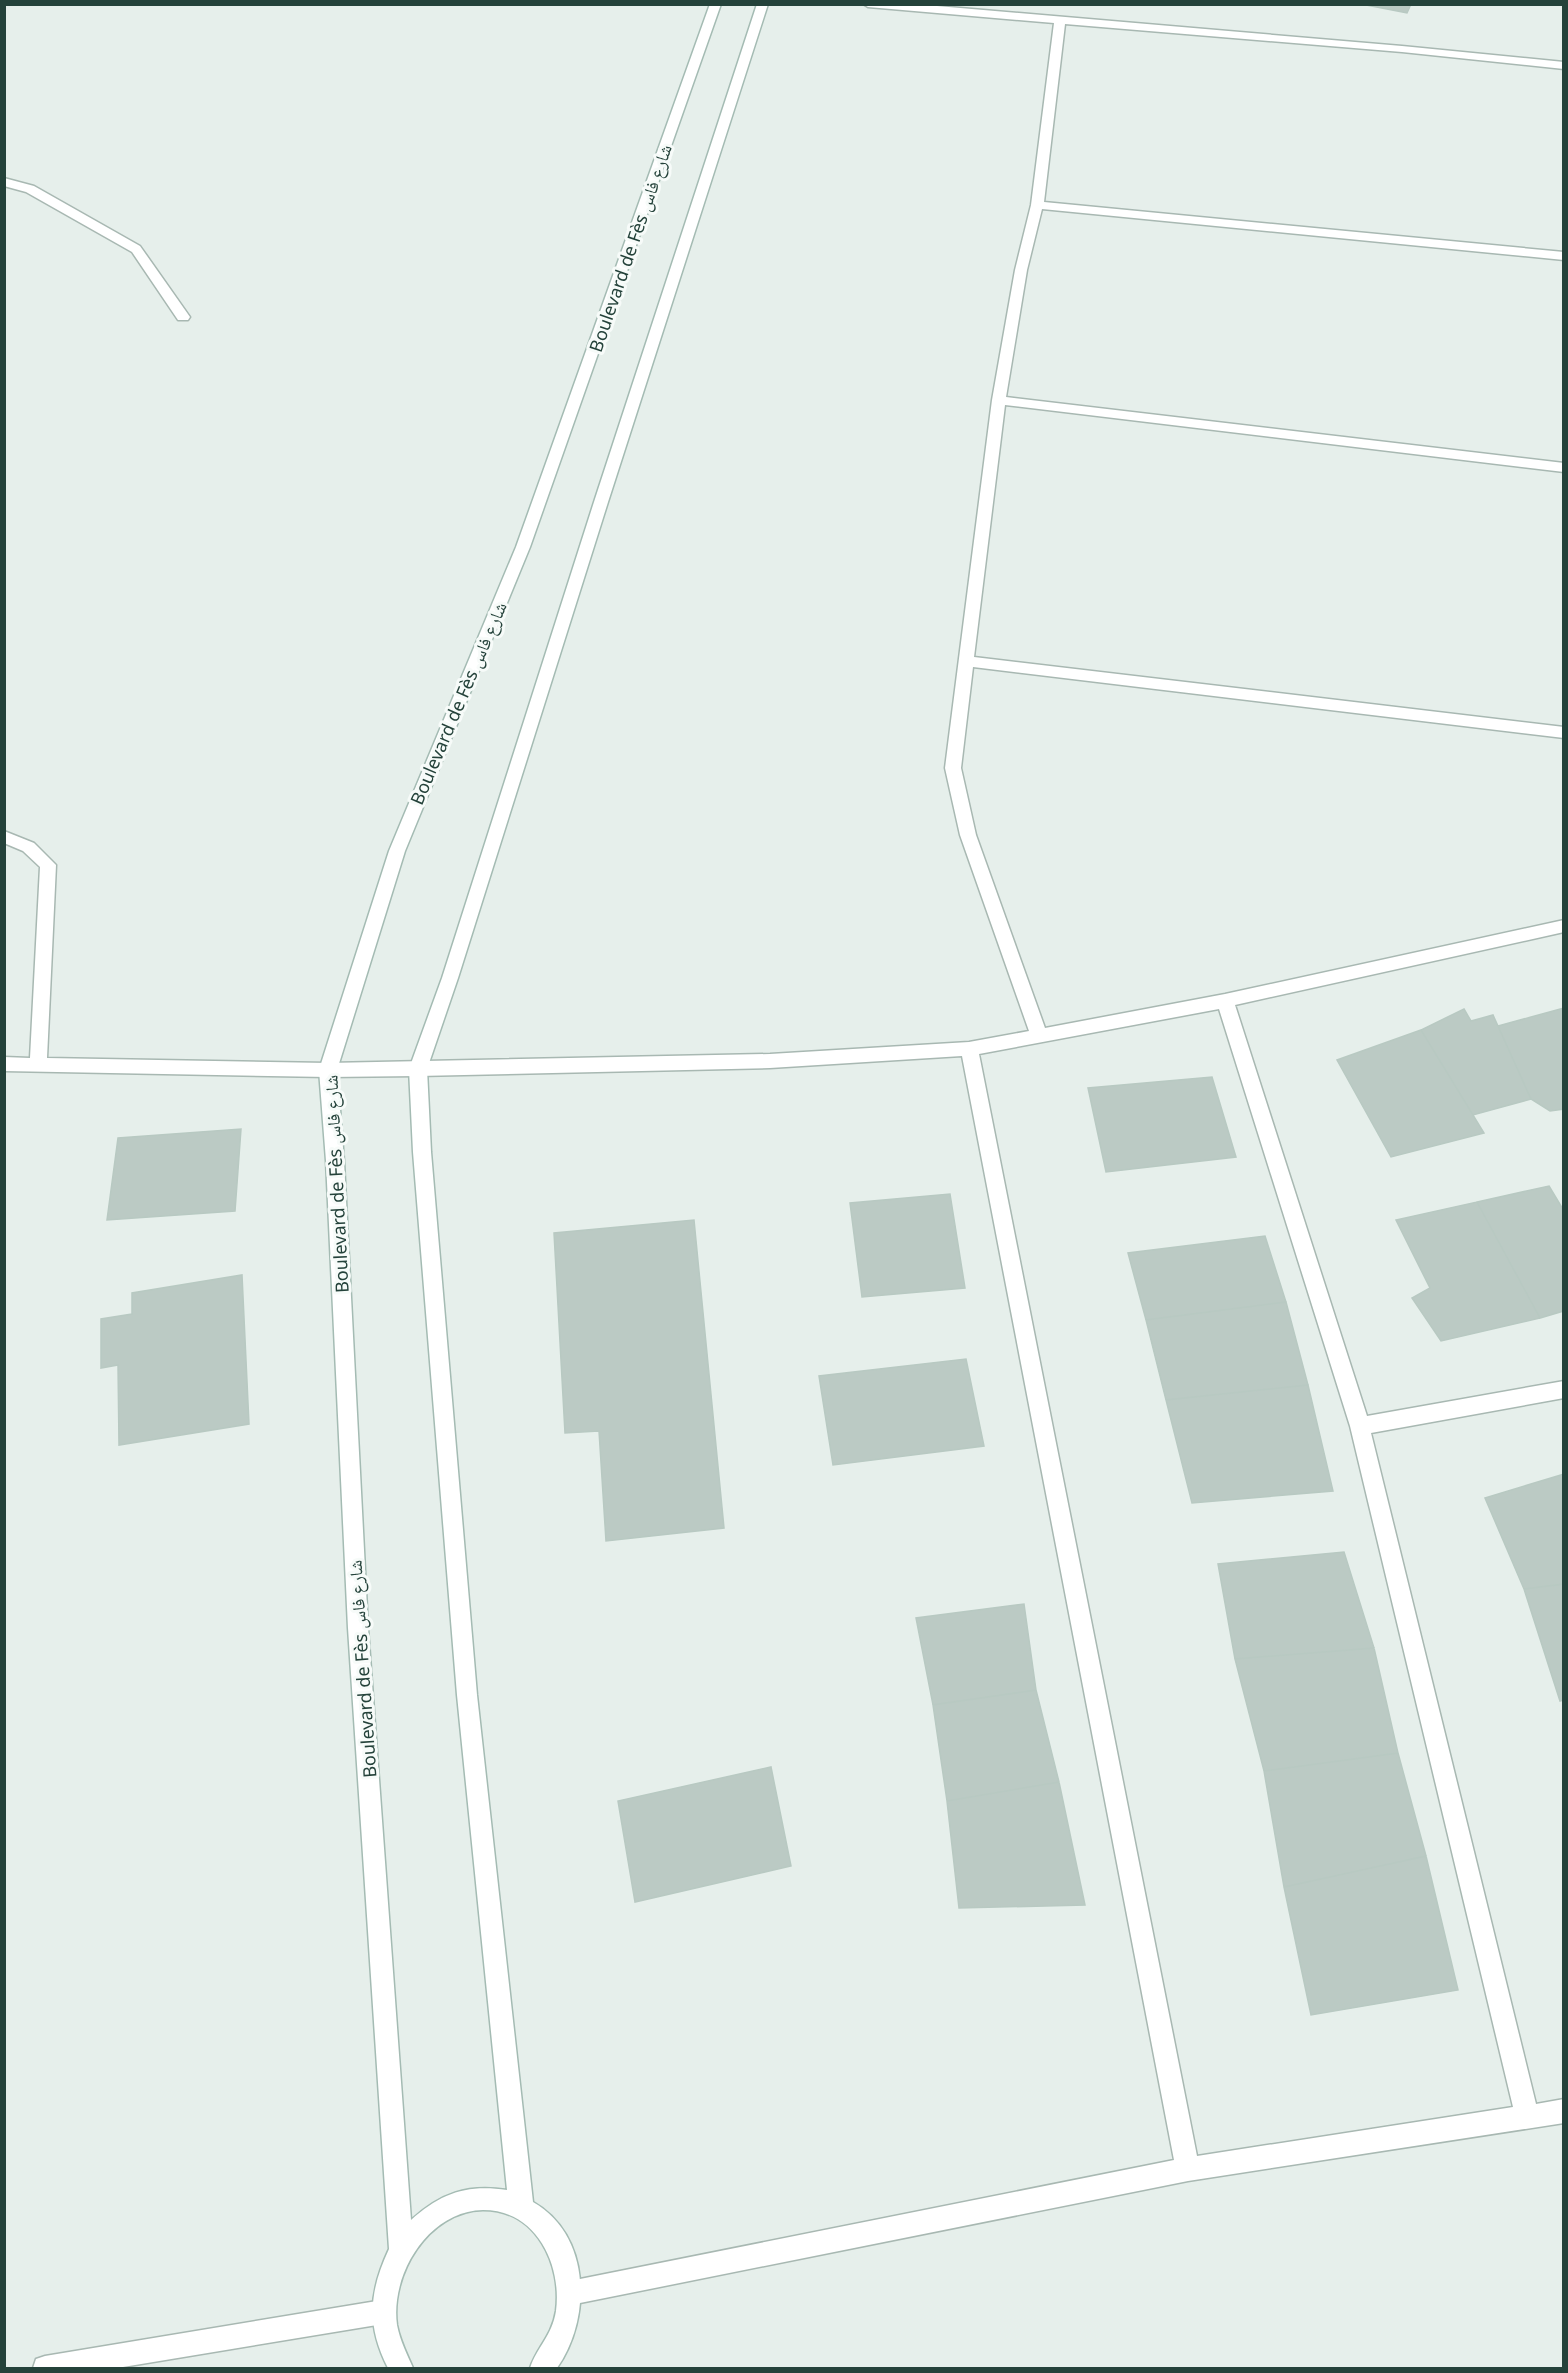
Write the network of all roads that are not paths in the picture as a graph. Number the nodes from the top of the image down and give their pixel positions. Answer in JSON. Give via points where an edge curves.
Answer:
{"nodes":[{"id":1,"x":716,"y":4,"type":"edge"},
{"id":2,"x":763,"y":4,"type":"edge"},
{"id":3,"x":868,"y":4,"type":"edge"},
{"id":4,"x":1060,"y":20,"type":"junction"},
{"id":5,"x":1563,"y":66,"type":"edge"},
{"id":6,"x":4,"y":182,"type":"edge"},
{"id":7,"x":1038,"y":205,"type":"junction"},
{"id":8,"x":1563,"y":256,"type":"edge"},
{"id":9,"x":183,"y":317,"type":"dead end"},
{"id":10,"x":999,"y":400,"type":"junction"},
{"id":11,"x":1563,"y":468,"type":"edge"},
{"id":12,"x":967,"y":661,"type":"junction"},
{"id":13,"x":1563,"y":733,"type":"edge"},
{"id":14,"x":4,"y":837,"type":"edge"},
{"id":15,"x":1563,"y":926,"type":"edge"},
{"id":16,"x":1225,"y":1001,"type":"junction"},
{"id":17,"x":1039,"y":1036,"type":"junction"},
{"id":18,"x":969,"y":1049,"type":"junction"},
{"id":19,"x":4,"y":1064,"type":"edge"},
{"id":20,"x":38,"y":1065,"type":"junction"},
{"id":21,"x":418,"y":1069,"type":"junction"},
{"id":22,"x":328,"y":1070,"type":"junction"},
{"id":23,"x":1563,"y":1389,"type":"edge"},
{"id":24,"x":1360,"y":1426,"type":"junction"},
{"id":25,"x":1563,"y":2111,"type":"edge"},
{"id":26,"x":1527,"y":2115,"type":"junction"},
{"id":27,"x":1188,"y":2169,"type":"junction"},
{"id":28,"x":521,"y":2206,"type":"junction"},
{"id":29,"x":401,"y":2250,"type":"junction"},
{"id":30,"x":570,"y":2293,"type":"junction"},
{"id":31,"x":384,"y":2312,"type":"junction"},
{"id":32,"x":552,"y":2364,"type":"edge"},
{"id":33,"x":45,"y":2368,"type":"edge"},
{"id":34,"x":401,"y":2368,"type":"edge"}],
"edges":[{"from":1,"to":22,"type":"street","name":"Boulevard de Fès شارع فاس","via":[[523,547],[397,851]]},
{"from":2,"to":21,"type":"street"},
{"from":3,"to":4,"type":"street"},
{"from":4,"to":5,"type":"street"},
{"from":4,"to":7,"type":"street"},
{"from":6,"to":9,"type":"street","via":[[30,189],[136,249]]},
{"from":7,"to":8,"type":"street"},
{"from":7,"to":10,"type":"street","via":[[1021,270]]},
{"from":10,"to":11,"type":"street"},
{"from":10,"to":12,"type":"street"},
{"from":12,"to":13,"type":"street"},
{"from":12,"to":17,"type":"street","via":[[953,768],[968,835]]},
{"from":14,"to":20,"type":"street","via":[[36,850],[48,865]]},
{"from":15,"to":16,"type":"street"},
{"from":16,"to":17,"type":"street"},
{"from":16,"to":24,"type":"street"},
{"from":17,"to":18,"type":"street"},
{"from":18,"to":21,"type":"street","via":[[770,1061]]},
{"from":18,"to":27,"type":"street"},
{"from":19,"to":20,"type":"street"},
{"from":20,"to":22,"type":"street"},
{"from":21,"to":22,"type":"street"},
{"from":21,"to":28,"type":"street","via":[[467,1695]]},
{"from":22,"to":29,"type":"street","name":"Boulevard de Fès شارع فاس","via":[[358,1628]]},
{"from":23,"to":24,"type":"street"},
{"from":24,"to":26,"type":"street"},
{"from":25,"to":26,"type":"street"},
{"from":26,"to":27,"type":"street"},
{"from":27,"to":30,"type":"street"},
{"from":28,"to":29,"type":"street","via":[[489,2198],[456,2202],[425,2220]]},
{"from":28,"to":30,"type":"street","via":[[547,2227],[565,2258]]},
{"from":29,"to":31,"type":"street","via":[[388,2279]]},
{"from":30,"to":32,"type":"street","via":[[566,2325]]},
{"from":31,"to":33,"type":"street"},
{"from":31,"to":34,"type":"street","via":[[389,2348]]}]}
